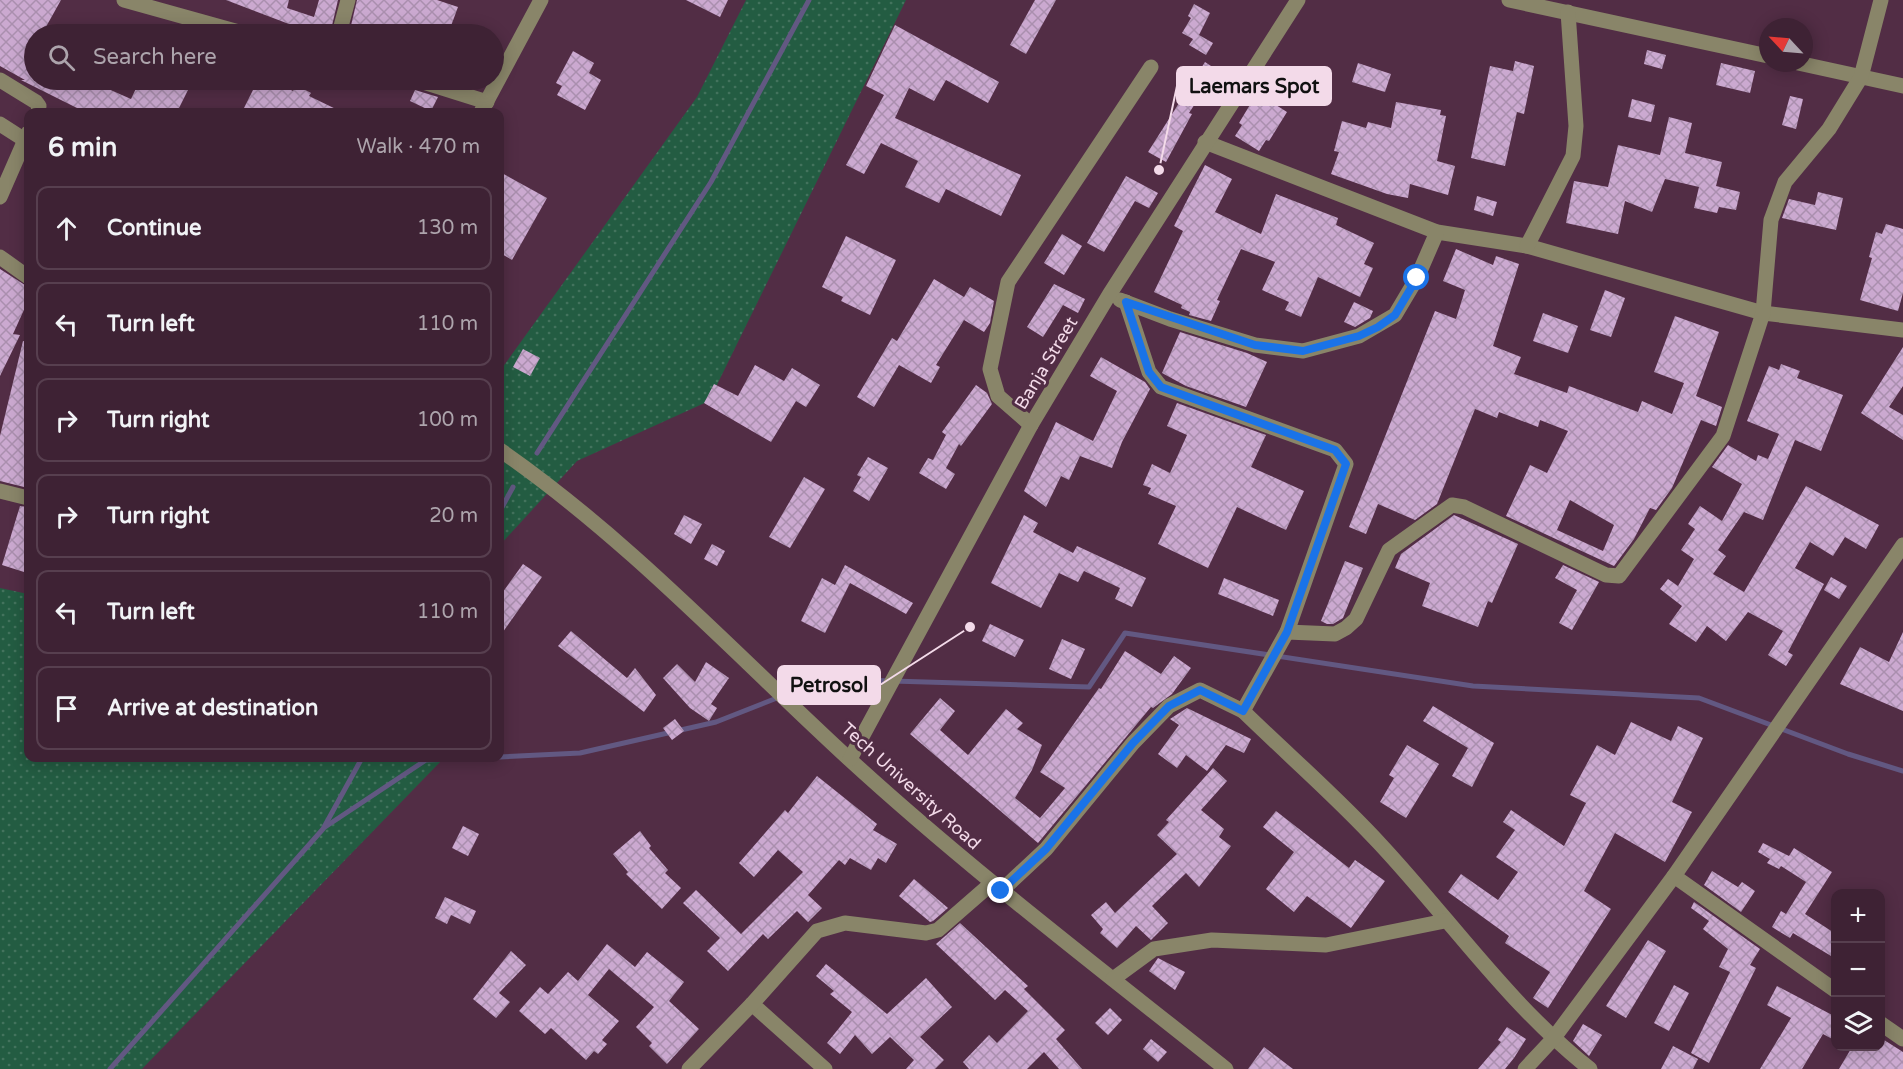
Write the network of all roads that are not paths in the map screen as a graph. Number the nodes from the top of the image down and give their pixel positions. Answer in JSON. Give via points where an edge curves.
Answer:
{"nodes":[{"id":1,"x":124,"y":0,"type":"edge"},
{"id":2,"x":348,"y":0,"type":"edge"},
{"id":3,"x":541,"y":0,"type":"edge"},
{"id":4,"x":1298,"y":0,"type":"edge"},
{"id":5,"x":1509,"y":0,"type":"edge"},
{"id":6,"x":1881,"y":0,"type":"edge"},
{"id":7,"x":1568,"y":12,"type":"junction"},
{"id":8,"x":210,"y":24,"type":"edge"},
{"id":9,"x":342,"y":24,"type":"edge"},
{"id":10,"x":1759,"y":54,"type":"edge"},
{"id":11,"x":1813,"y":66,"type":"edge"},
{"id":12,"x":1150,"y":67,"type":"dead end"},
{"id":13,"x":504,"y":69,"type":"edge"},
{"id":14,"x":1861,"y":77,"type":"junction"},
{"id":15,"x":0,"y":80,"type":"edge"},
{"id":16,"x":1903,"y":86,"type":"edge"},
{"id":17,"x":442,"y":90,"type":"edge"},
{"id":18,"x":493,"y":90,"type":"edge"},
{"id":19,"x":484,"y":107,"type":"edge"},
{"id":20,"x":39,"y":108,"type":"edge"},
{"id":21,"x":0,"y":124,"type":"edge"},
{"id":22,"x":24,"y":136,"type":"edge"},
{"id":23,"x":1205,"y":142,"type":"junction"},
{"id":24,"x":24,"y":145,"type":"edge"},
{"id":25,"x":0,"y":197,"type":"edge"},
{"id":26,"x":1437,"y":232,"type":"junction"},
{"id":27,"x":1527,"y":246,"type":"junction"},
{"id":28,"x":0,"y":257,"type":"edge"},
{"id":29,"x":24,"y":274,"type":"edge"},
{"id":30,"x":1109,"y":295,"type":"junction"},
{"id":31,"x":1126,"y":302,"type":"junction"},
{"id":32,"x":1764,"y":313,"type":"junction"},
{"id":33,"x":1903,"y":330,"type":"edge"},
{"id":34,"x":1031,"y":425,"type":"junction"},
{"id":35,"x":504,"y":453,"type":"edge"},
{"id":36,"x":0,"y":491,"type":"edge"},
{"id":37,"x":24,"y":497,"type":"edge"},
{"id":38,"x":1903,"y":545,"type":"edge"},
{"id":39,"x":1287,"y":632,"type":"junction"},
{"id":40,"x":1243,"y":711,"type":"junction"},
{"id":41,"x":850,"y":759,"type":"junction"},
{"id":42,"x":1674,"y":876,"type":"junction"},
{"id":43,"x":997,"y":887,"type":"junction"},
{"id":44,"x":1445,"y":921,"type":"junction"},
{"id":45,"x":1113,"y":979,"type":"junction"},
{"id":46,"x":1831,"y":987,"type":"edge"},
{"id":47,"x":752,"y":1004,"type":"junction"},
{"id":48,"x":1885,"y":1026,"type":"edge"},
{"id":49,"x":1552,"y":1039,"type":"junction"},
{"id":50,"x":1903,"y":1039,"type":"edge"},
{"id":51,"x":689,"y":1069,"type":"edge"},
{"id":52,"x":825,"y":1069,"type":"edge"},
{"id":53,"x":1226,"y":1069,"type":"edge"},
{"id":54,"x":1525,"y":1069,"type":"edge"},
{"id":55,"x":1590,"y":1069,"type":"edge"}],
"edges":[{"from":1,"to":8,"type":"street"},
{"from":2,"to":9,"type":"street"},
{"from":3,"to":13,"type":"street"},
{"from":4,"to":23,"type":"street","name":"Banja Street"},
{"from":5,"to":7,"type":"street"},
{"from":6,"to":14,"type":"street"},
{"from":7,"to":10,"type":"street"},
{"from":7,"to":27,"type":"street","via":[[1576,126],[1573,156]]},
{"from":11,"to":14,"type":"street"},
{"from":12,"to":34,"type":"street","via":[[1008,282],[990,369],[998,396]]},
{"from":14,"to":16,"type":"street"},
{"from":14,"to":32,"type":"street","via":[[1829,129],[1785,182],[1771,220]]},
{"from":15,"to":20,"type":"street","via":[[36,102]]},
{"from":17,"to":19,"type":"street"},
{"from":18,"to":19,"type":"street"},
{"from":21,"to":22,"type":"street"},
{"from":23,"to":26,"type":"street"},
{"from":23,"to":30,"type":"street","name":"Banja Street"},
{"from":24,"to":25,"type":"street"},
{"from":26,"to":27,"type":"street"},
{"from":26,"to":31,"type":"street","via":[[1395,315],[1359,336],[1303,351],[1255,345]]},
{"from":27,"to":32,"type":"street"},
{"from":28,"to":29,"type":"street"},
{"from":30,"to":31,"type":"street"},
{"from":30,"to":34,"type":"street","name":"Banja Street"},
{"from":31,"to":39,"type":"street","via":[[1149,372],[1161,387],[1335,450],[1346,464]]},
{"from":32,"to":33,"type":"street"},
{"from":32,"to":39,"type":"street","via":[[1723,436],[1619,576],[1606,575],[1464,507],[1452,505],[1389,550],[1356,619],[1346,628],[1335,634]]},
{"from":34,"to":41,"type":"street","name":"Banja Street"},
{"from":35,"to":41,"type":"street","name":"Tech University Road","via":[[644,565]]},
{"from":36,"to":37,"type":"street"},
{"from":38,"to":42,"type":"street"},
{"from":39,"to":40,"type":"street"},
{"from":40,"to":43,"type":"street","via":[[1200,690],[1169,706],[1133,743],[1046,849]]},
{"from":40,"to":44,"type":"street","via":[[1380,844]]},
{"from":41,"to":43,"type":"street","name":"Tech University Road"},
{"from":42,"to":46,"type":"street"},
{"from":42,"to":49,"type":"street"},
{"from":43,"to":45,"type":"street","name":"Tech University Road"},
{"from":43,"to":47,"type":"street","via":[[938,930],[926,933],[845,923],[817,931]]},
{"from":44,"to":45,"type":"street","via":[[1326,945],[1212,940],[1154,949]]},
{"from":44,"to":49,"type":"street"},
{"from":45,"to":53,"type":"street","name":"Tech University Road"},
{"from":47,"to":51,"type":"street"},
{"from":47,"to":52,"type":"street"},
{"from":48,"to":50,"type":"street"},
{"from":49,"to":54,"type":"street"},
{"from":49,"to":55,"type":"street"}]}
